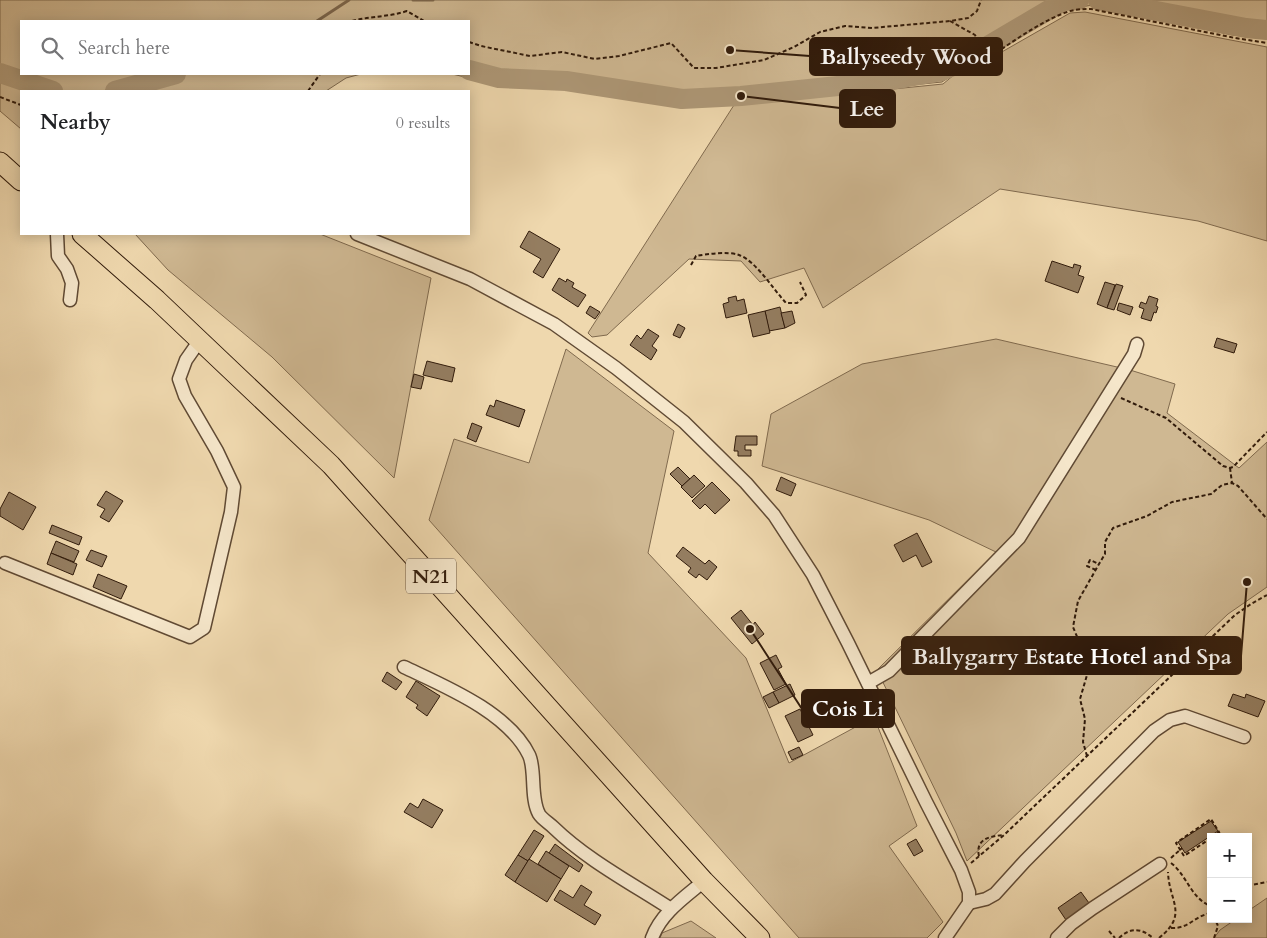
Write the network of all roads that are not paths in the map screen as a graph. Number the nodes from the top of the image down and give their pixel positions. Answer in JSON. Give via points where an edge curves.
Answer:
{"nodes":[{"id":1,"x":0,"y":162,"type":"edge"},
{"id":2,"x":20,"y":180,"type":"edge"},
{"id":3,"x":56,"y":235,"type":"edge"},
{"id":4,"x":83,"y":235,"type":"edge"},
{"id":5,"x":360,"y":235,"type":"edge"},
{"id":6,"x":70,"y":300,"type":"dead end"},
{"id":7,"x":200,"y":340,"type":"junction"},
{"id":8,"x":1137,"y":344,"type":"dead end"},
{"id":9,"x":5,"y":563,"type":"dead end"},
{"id":10,"x":404,"y":667,"type":"dead end"},
{"id":11,"x":868,"y":683,"type":"junction"},
{"id":12,"x":1244,"y":737,"type":"dead end"},
{"id":13,"x":1166,"y":863,"type":"road end"},
{"id":14,"x":704,"y":881,"type":"junction"},
{"id":15,"x":969,"y":904,"type":"junction"},
{"id":16,"x":671,"y":909,"type":"junction"},
{"id":17,"x":652,"y":938,"type":"edge"},
{"id":18,"x":760,"y":938,"type":"edge"},
{"id":19,"x":945,"y":938,"type":"edge"},
{"id":20,"x":1057,"y":938,"type":"edge"}],
"edges":[{"from":1,"to":2,"type":"highway"},
{"from":3,"to":6,"type":"street","via":[[58,256],[72,283]]},
{"from":4,"to":7,"type":"highway","number":"N21"},
{"from":5,"to":11,"type":"street","via":[[470,279],[540,314],[684,422],[774,515],[813,576]]},
{"from":7,"to":9,"type":"street","via":[[186,360],[179,378],[185,396],[234,487],[204,628],[190,637]]},
{"from":7,"to":14,"type":"highway","number":"N21","via":[[331,465]]},
{"from":8,"to":11,"type":"street","via":[[1110,394],[1019,538],[889,671]]},
{"from":10,"to":16,"type":"street","via":[[472,700],[501,722],[530,756],[539,814],[570,844]]},
{"from":11,"to":15,"type":"street","via":[[961,870]]},
{"from":12,"to":15,"type":"street","via":[[1185,716],[1170,720],[1154,731],[995,894]]},
{"from":13,"to":20,"type":"street","via":[[1093,908]]},
{"from":14,"to":16,"type":"street"},
{"from":14,"to":18,"type":"highway","number":"N21"},
{"from":15,"to":19,"type":"street"},
{"from":16,"to":17,"type":"street"}]}
